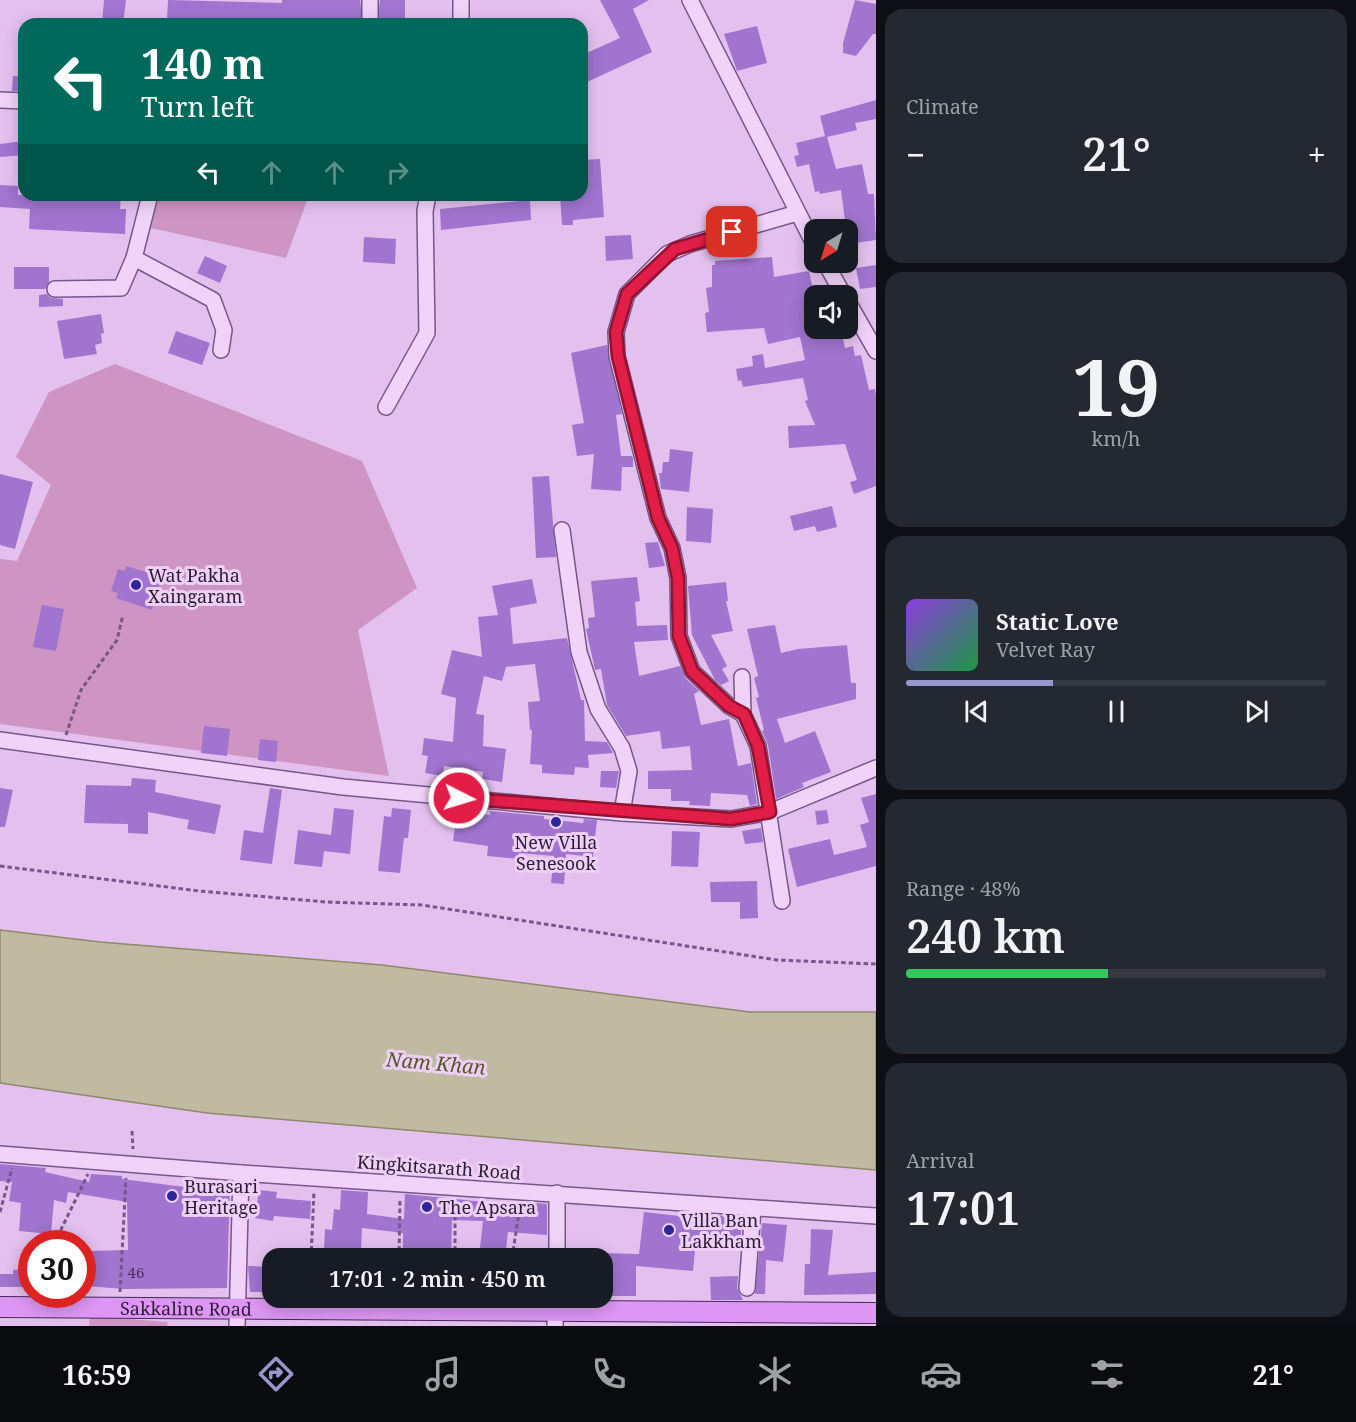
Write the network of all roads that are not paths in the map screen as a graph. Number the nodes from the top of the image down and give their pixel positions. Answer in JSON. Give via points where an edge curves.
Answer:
{"nodes":[{"id":1,"x":370,"y":0,"type":"edge"},
{"id":2,"x":461,"y":0,"type":"edge"},
{"id":3,"x":690,"y":0,"type":"edge"},
{"id":4,"x":370,"y":18,"type":"dead end"},
{"id":5,"x":461,"y":18,"type":"edge"},
{"id":6,"x":0,"y":100,"type":"edge"},
{"id":7,"x":18,"y":101,"type":"edge"},
{"id":8,"x":148,"y":201,"type":"edge"},
{"id":9,"x":427,"y":201,"type":"edge"},
{"id":10,"x":796,"y":213,"type":"junction"},
{"id":11,"x":804,"y":227,"type":"edge"},
{"id":12,"x":134,"y":258,"type":"junction"},
{"id":13,"x":55,"y":290,"type":"dead end"},
{"id":14,"x":858,"y":320,"type":"edge"},
{"id":15,"x":221,"y":350,"type":"dead end"},
{"id":16,"x":876,"y":351,"type":"edge"},
{"id":17,"x":386,"y":407,"type":"dead end"},
{"id":18,"x":562,"y":530,"type":"dead end"},
{"id":19,"x":742,"y":677,"type":"dead end"},
{"id":20,"x":744,"y":714,"type":"junction"},
{"id":21,"x":0,"y":740,"type":"edge"},
{"id":22,"x":876,"y":768,"type":"edge"},
{"id":23,"x":770,"y":812,"type":"junction"},
{"id":24,"x":622,"y":813,"type":"junction"},
{"id":25,"x":782,"y":901,"type":"dead end"},
{"id":26,"x":8,"y":1154,"type":"edge"},
{"id":27,"x":241,"y":1173,"type":"junction"},
{"id":28,"x":557,"y":1193,"type":"junction"},
{"id":29,"x":753,"y":1208,"type":"junction"},
{"id":30,"x":876,"y":1216,"type":"edge"},
{"id":31,"x":557,"y":1248,"type":"edge"},
{"id":32,"x":747,"y":1301,"type":"junction"},
{"id":33,"x":0,"y":1307,"type":"edge"},
{"id":34,"x":556,"y":1311,"type":"edge"},
{"id":35,"x":876,"y":1313,"type":"edge"},
{"id":36,"x":237,"y":1317,"type":"edge"},
{"id":37,"x":789,"y":1319,"type":"edge"}],
"edges":[{"from":1,"to":4,"type":"street"},
{"from":2,"to":5,"type":"street"},
{"from":3,"to":10,"type":"street"},
{"from":6,"to":7,"type":"street"},
{"from":8,"to":12,"type":"street"},
{"from":9,"to":17,"type":"street","via":[[427,333]]},
{"from":10,"to":11,"type":"street"},
{"from":10,"to":20,"type":"street","via":[[675,249],[627,294],[616,332],[618,356],[658,518],[672,548],[678,578],[679,636],[692,671],[729,706]]},
{"from":12,"to":13,"type":"street","via":[[121,288]]},
{"from":12,"to":15,"type":"street","via":[[213,300],[224,330]]},
{"from":14,"to":16,"type":"street"},
{"from":18,"to":24,"type":"street","via":[[579,652],[598,709],[622,748],[629,771]]},
{"from":19,"to":20,"type":"street"},
{"from":20,"to":23,"type":"street","via":[[758,746]]},
{"from":21,"to":24,"type":"street","via":[[343,787]]},
{"from":22,"to":23,"type":"street"},
{"from":23,"to":24,"type":"street","via":[[731,819]]},
{"from":23,"to":25,"type":"street"},
{"from":26,"to":27,"type":"street","name":"Kingkitsarath Road"},
{"from":27,"to":28,"type":"street","name":"Kingkitsarath Road"},
{"from":27,"to":36,"type":"street"},
{"from":28,"to":29,"type":"street","name":"Kingkitsarath Road"},
{"from":28,"to":31,"type":"street"},
{"from":29,"to":30,"type":"street","name":"Kingkitsarath Road"},
{"from":29,"to":32,"type":"street"},
{"from":32,"to":34,"type":"main road","name":"Sakkaline Road"},
{"from":32,"to":37,"type":"main road","name":"Sakkaline Road"},
{"from":33,"to":36,"type":"main road","name":"Sakkaline Road","via":[[119,1308]]},
{"from":34,"to":36,"type":"main road","name":"Sakkaline Road"},
{"from":35,"to":37,"type":"main road","name":"Sakkaline Road"}]}
